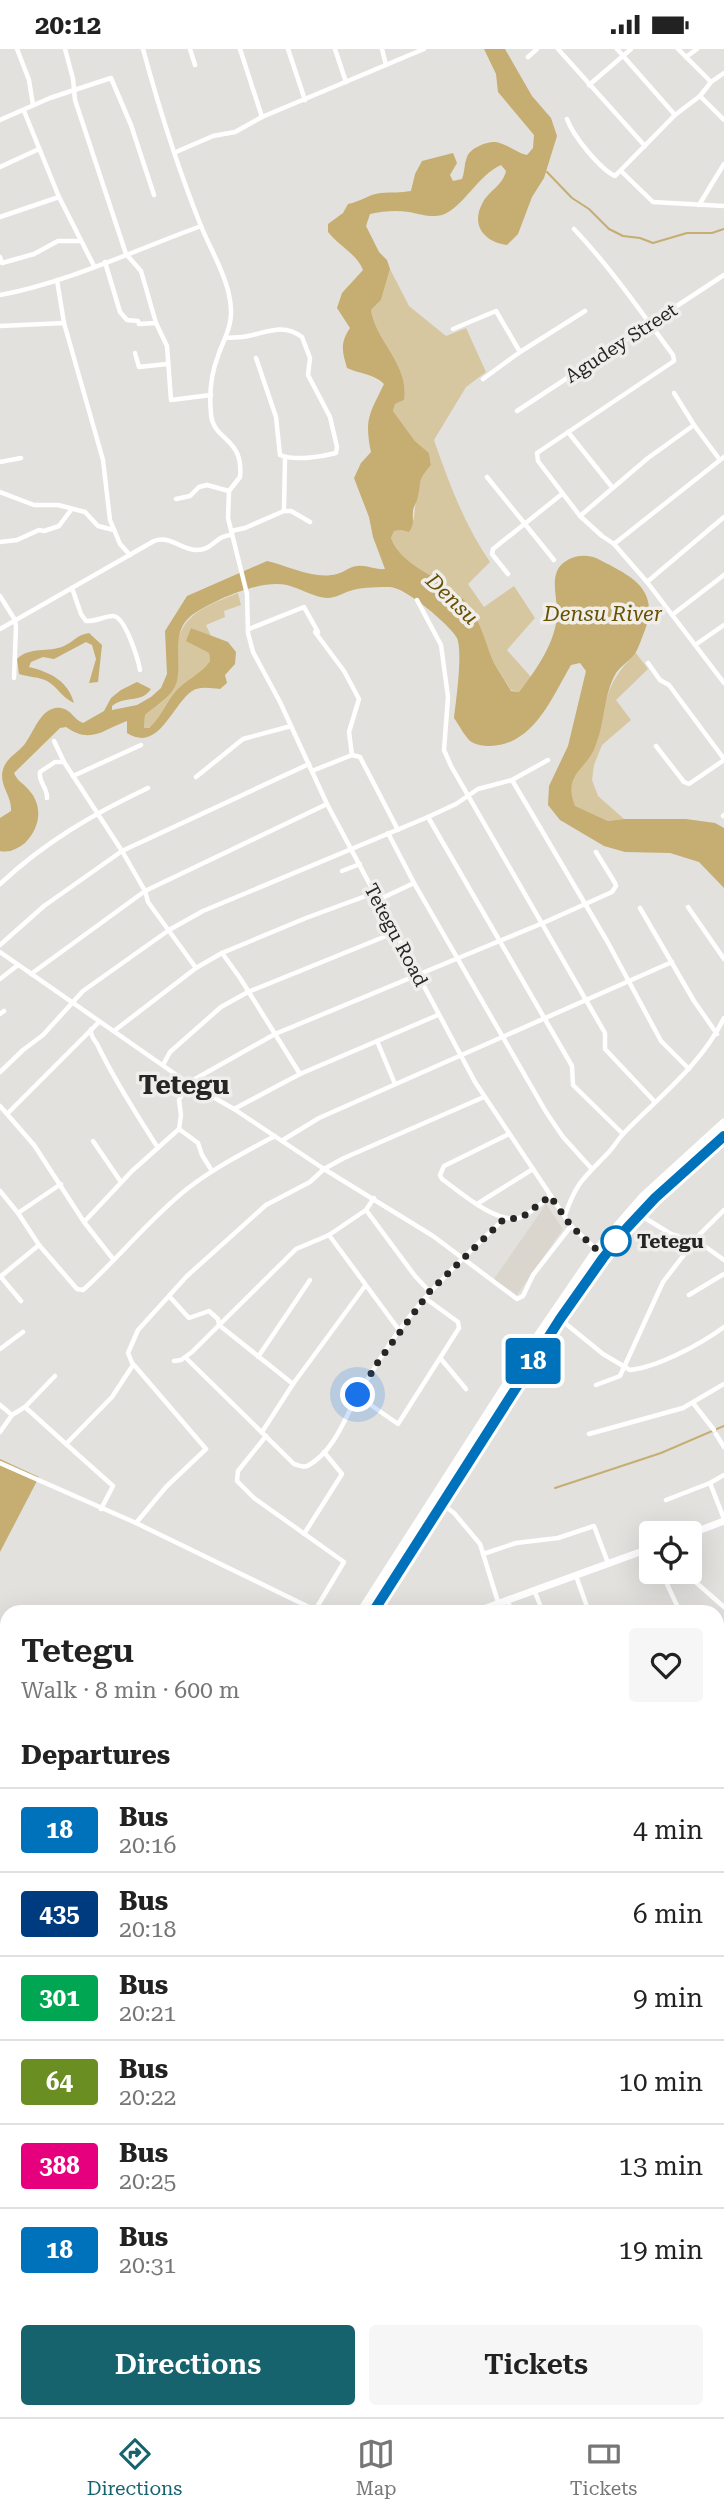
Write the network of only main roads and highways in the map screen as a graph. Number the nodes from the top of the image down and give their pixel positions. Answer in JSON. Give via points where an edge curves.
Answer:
{"nodes":[{"id":1,"x":724,"y":1123,"type":"edge"},
{"id":2,"x":724,"y":1136,"type":"edge"},
{"id":3,"x":427,"y":1519,"type":"junction"},
{"id":4,"x":366,"y":1605,"type":"edge"},
{"id":5,"x":377,"y":1605,"type":"edge"}],
"edges":[{"from":1,"to":3,"type":"highway","via":[[644,1196],[597,1250],[546,1324]]},
{"from":2,"to":3,"type":"highway","via":[[639,1215],[603,1258],[442,1504]]},
{"from":3,"to":4,"type":"highway"},
{"from":3,"to":5,"type":"highway"}]}
